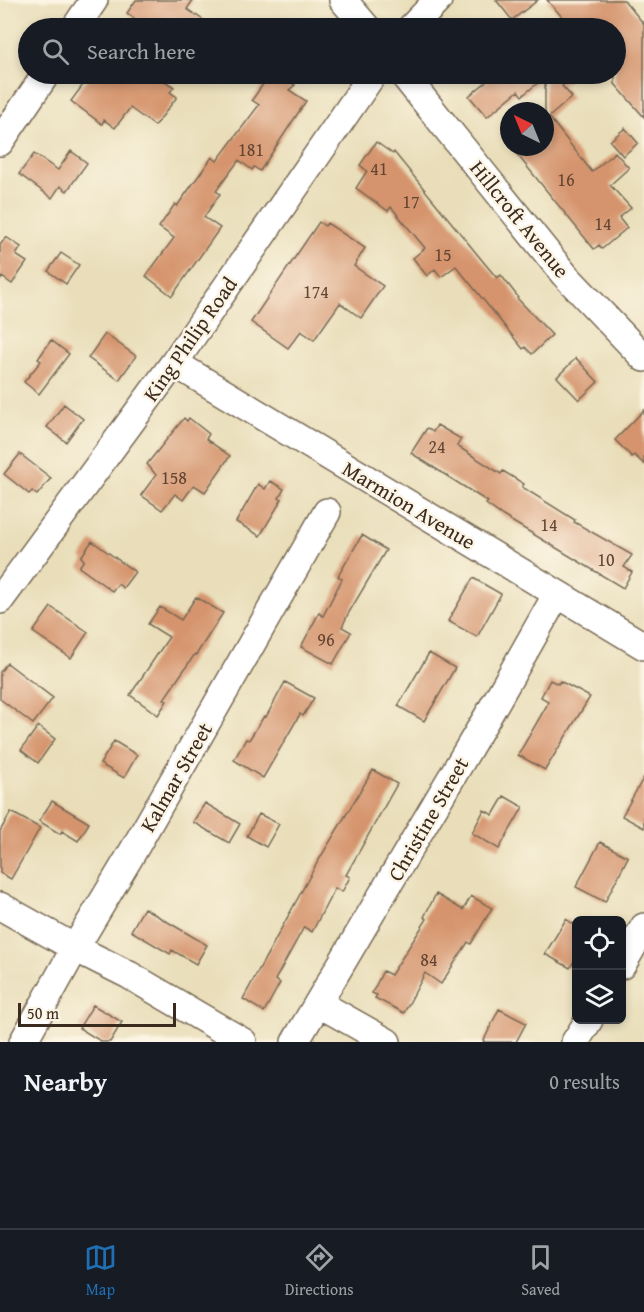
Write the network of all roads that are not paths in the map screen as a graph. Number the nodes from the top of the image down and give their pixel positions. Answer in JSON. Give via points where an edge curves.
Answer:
{"nodes":[{"id":1,"x":94,"y":0,"type":"edge"},
{"id":2,"x":343,"y":0,"type":"edge"},
{"id":3,"x":438,"y":0,"type":"edge"},
{"id":4,"x":82,"y":18,"type":"edge"},
{"id":5,"x":358,"y":18,"type":"edge"},
{"id":6,"x":421,"y":18,"type":"edge"},
{"id":7,"x":39,"y":84,"type":"edge"},
{"id":8,"x":366,"y":84,"type":"edge"},
{"id":9,"x":411,"y":84,"type":"edge"},
{"id":10,"x":0,"y":142,"type":"edge"},
{"id":11,"x":644,"y":358,"type":"edge"},
{"id":12,"x":174,"y":363,"type":"junction"},
{"id":13,"x":327,"y":512,"type":"dead end"},
{"id":14,"x":557,"y":594,"type":"junction"},
{"id":15,"x":0,"y":600,"type":"edge"},
{"id":16,"x":644,"y":646,"type":"edge"},
{"id":17,"x":0,"y":906,"type":"edge"},
{"id":18,"x":644,"y":927,"type":"edge"},
{"id":19,"x":75,"y":948,"type":"junction"},
{"id":20,"x":626,"y":957,"type":"edge"},
{"id":21,"x":318,"y":1003,"type":"junction"},
{"id":22,"x":586,"y":1024,"type":"edge"},
{"id":23,"x":23,"y":1042,"type":"edge"},
{"id":24,"x":243,"y":1042,"type":"edge"},
{"id":25,"x":295,"y":1042,"type":"edge"},
{"id":26,"x":387,"y":1042,"type":"edge"},
{"id":27,"x":575,"y":1042,"type":"edge"}],
"edges":[{"from":1,"to":4,"type":"street"},
{"from":2,"to":5,"type":"street"},
{"from":3,"to":6,"type":"street"},
{"from":7,"to":10,"type":"street"},
{"from":8,"to":12,"type":"street","name":"King Philip Road"},
{"from":9,"to":11,"type":"street","name":"Hillcroft Avenue","via":[[564,274]]},
{"from":12,"to":14,"type":"street","name":"Marmion Avenue"},
{"from":12,"to":15,"type":"street","name":"King Philip Road"},
{"from":13,"to":19,"type":"street","name":"Kalmar Street"},
{"from":14,"to":16,"type":"street","name":"Marmion Avenue"},
{"from":14,"to":21,"type":"street","name":"Christine Street"},
{"from":17,"to":19,"type":"street"},
{"from":18,"to":20,"type":"street"},
{"from":19,"to":23,"type":"street","name":"Kalmar Street"},
{"from":19,"to":24,"type":"street"},
{"from":21,"to":25,"type":"street","name":"Christine Street"},
{"from":21,"to":26,"type":"street"},
{"from":22,"to":27,"type":"street"}]}
